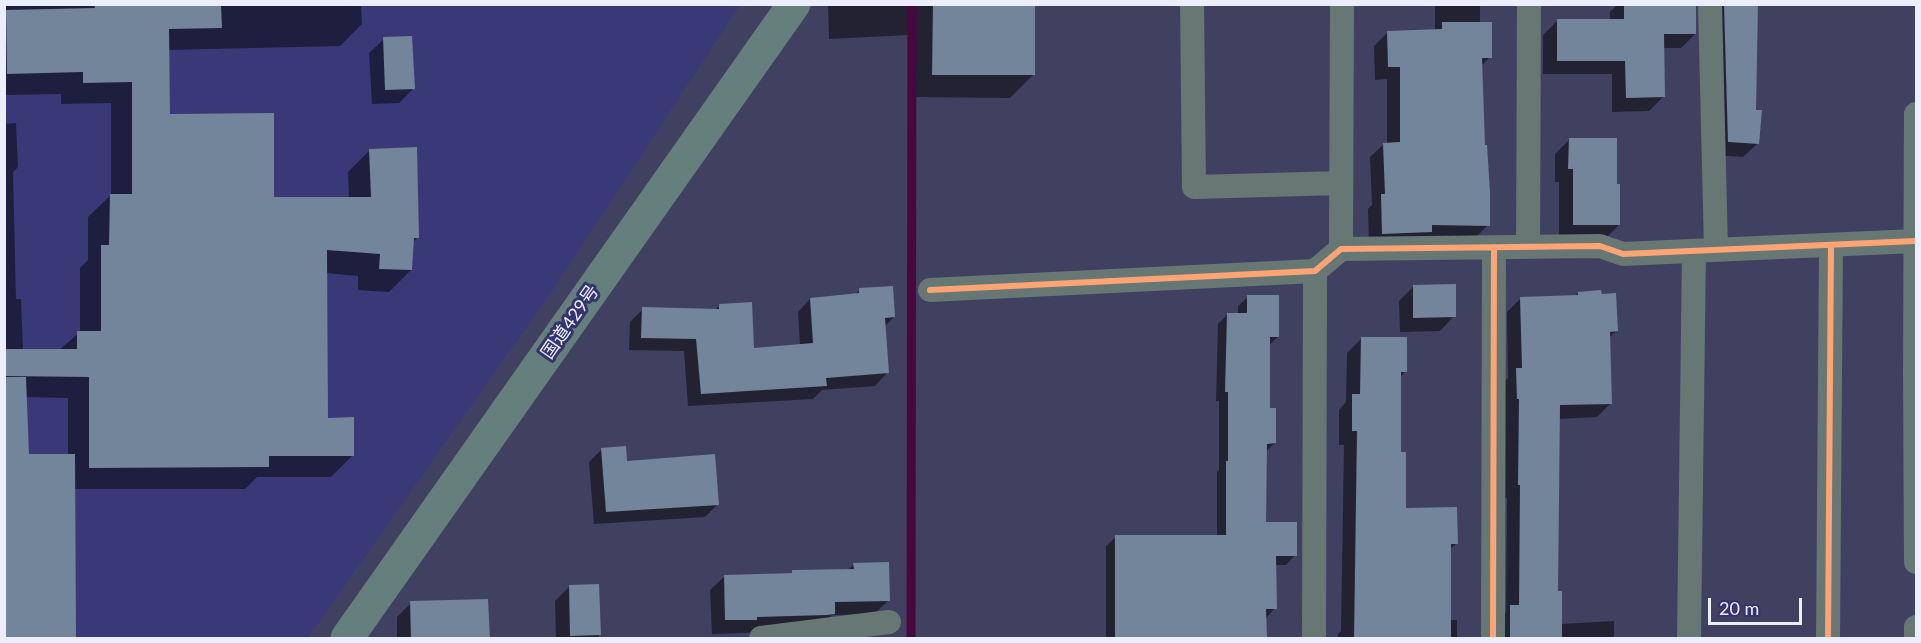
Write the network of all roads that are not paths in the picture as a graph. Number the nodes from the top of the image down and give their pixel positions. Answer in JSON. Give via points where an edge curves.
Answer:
{"nodes":[{"id":1,"x":794,"y":4,"type":"edge"},
{"id":2,"x":1192,"y":4,"type":"edge"},
{"id":3,"x":1341,"y":4,"type":"edge"},
{"id":4,"x":1529,"y":4,"type":"edge"},
{"id":5,"x":1710,"y":4,"type":"edge"},
{"id":6,"x":1917,"y":114,"type":"edge"},
{"id":7,"x":1341,"y":183,"type":"junction"},
{"id":8,"x":1915,"y":241,"type":"junction"},
{"id":9,"x":1831,"y":245,"type":"junction"},
{"id":10,"x":1528,"y":247,"type":"junction"},
{"id":11,"x":1494,"y":248,"type":"junction"},
{"id":12,"x":1341,"y":249,"type":"junction"},
{"id":13,"x":1705,"y":250,"type":"junction"},
{"id":14,"x":1315,"y":271,"type":"junction"},
{"id":15,"x":930,"y":290,"type":"dead end"},
{"id":16,"x":1916,"y":373,"type":"edge"},
{"id":17,"x":1917,"y":562,"type":"edge"},
{"id":18,"x":890,"y":622,"type":"dead end"},
{"id":19,"x":1917,"y":627,"type":"edge"},
{"id":20,"x":767,"y":638,"type":"edge"},
{"id":21,"x":347,"y":639,"type":"edge"},
{"id":22,"x":761,"y":639,"type":"edge"},
{"id":23,"x":1314,"y":639,"type":"edge"},
{"id":24,"x":1492,"y":639,"type":"edge"},
{"id":25,"x":1689,"y":639,"type":"edge"},
{"id":26,"x":1827,"y":639,"type":"edge"},
{"id":27,"x":1916,"y":639,"type":"edge"}],
"edges":[{"from":1,"to":21,"type":"highway","name":"国道429号"},
{"from":2,"to":7,"type":"street","via":[[1194,187]]},
{"from":3,"to":7,"type":"street"},
{"from":4,"to":10,"type":"street"},
{"from":5,"to":13,"type":"street"},
{"from":6,"to":8,"type":"street"},
{"from":7,"to":12,"type":"street"},
{"from":8,"to":9,"type":"street"},
{"from":8,"to":16,"type":"street"},
{"from":9,"to":13,"type":"street"},
{"from":9,"to":26,"type":"street"},
{"from":10,"to":11,"type":"street"},
{"from":10,"to":13,"type":"street","via":[[1600,246],[1623,254]]},
{"from":11,"to":12,"type":"street"},
{"from":11,"to":24,"type":"street"},
{"from":12,"to":14,"type":"street"},
{"from":13,"to":25,"type":"street"},
{"from":14,"to":15,"type":"street"},
{"from":14,"to":23,"type":"street"},
{"from":16,"to":17,"type":"street"},
{"from":18,"to":20,"type":"street"},
{"from":19,"to":27,"type":"street"},
{"from":20,"to":22,"type":"street"}]}
